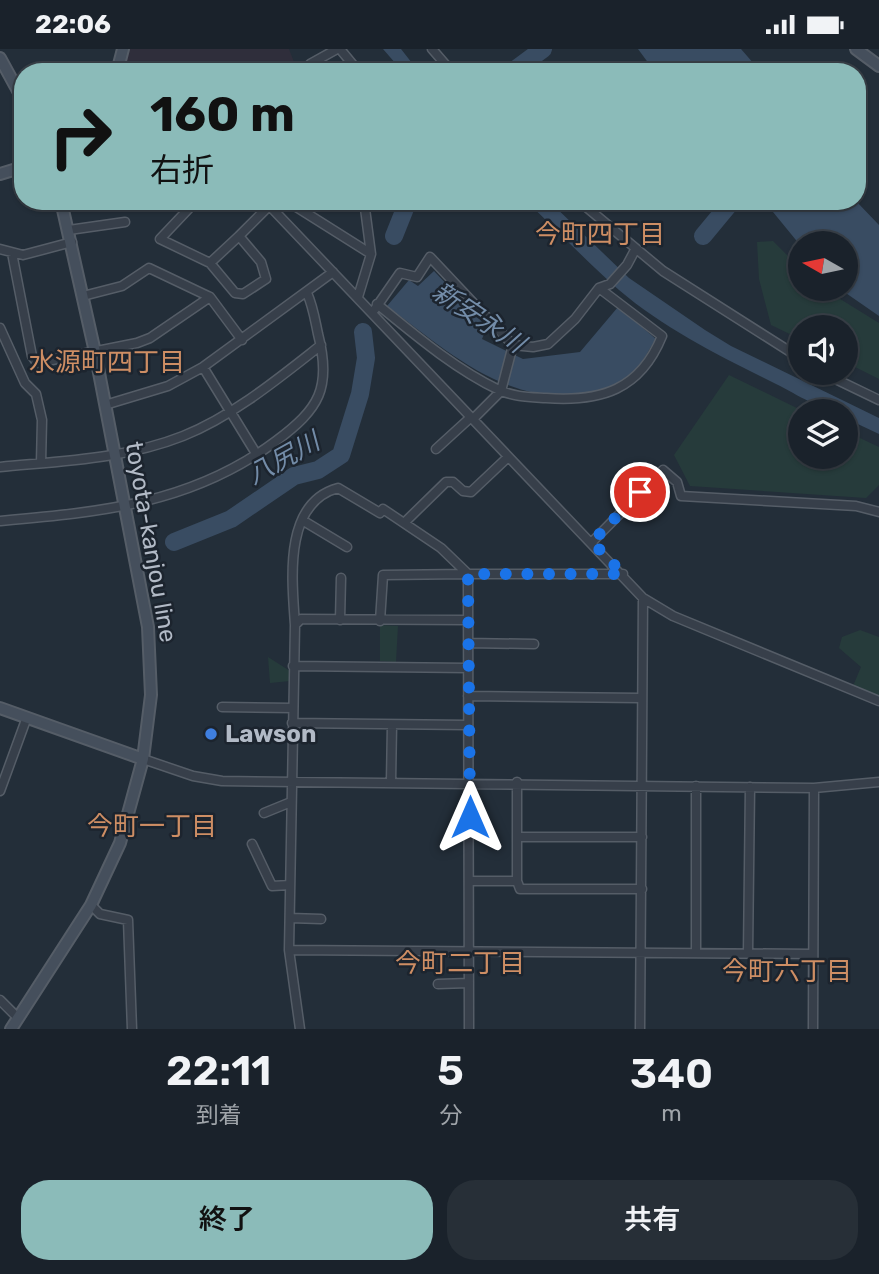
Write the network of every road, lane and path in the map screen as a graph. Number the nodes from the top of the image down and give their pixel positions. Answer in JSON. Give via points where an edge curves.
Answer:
{"nodes":[{"id":1,"x":339,"y":49,"type":"edge"},
{"id":2,"x":432,"y":49,"type":"edge"},
{"id":3,"x":856,"y":49,"type":"edge"},
{"id":4,"x":0,"y":58,"type":"edge"},
{"id":5,"x":312,"y":63,"type":"edge"},
{"id":6,"x":351,"y":63,"type":"edge"},
{"id":7,"x":444,"y":63,"type":"edge"},
{"id":8,"x":879,"y":66,"type":"edge"},
{"id":9,"x":14,"y":84,"type":"edge"},
{"id":10,"x":63,"y":210,"type":"edge"},
{"id":11,"x":187,"y":210,"type":"edge"},
{"id":12,"x":262,"y":210,"type":"edge"},
{"id":13,"x":273,"y":210,"type":"edge"},
{"id":14,"x":300,"y":210,"type":"edge"},
{"id":15,"x":365,"y":210,"type":"edge"},
{"id":16,"x":589,"y":210,"type":"edge"},
{"id":17,"x":125,"y":222,"type":"dead end"},
{"id":18,"x":69,"y":230,"type":"junction"},
{"id":19,"x":239,"y":236,"type":"junction"},
{"id":20,"x":72,"y":242,"type":"junction"},
{"id":21,"x":0,"y":249,"type":"edge"},
{"id":22,"x":635,"y":250,"type":"junction"},
{"id":23,"x":12,"y":253,"type":"junction"},
{"id":24,"x":371,"y":254,"type":"junction"},
{"id":25,"x":210,"y":263,"type":"junction"},
{"id":26,"x":333,"y":272,"type":"junction"},
{"id":27,"x":599,"y":288,"type":"junction"},
{"id":28,"x":307,"y":293,"type":"junction"},
{"id":29,"x":83,"y":296,"type":"junction"},
{"id":30,"x":210,"y":297,"type":"junction"},
{"id":31,"x":358,"y":297,"type":"junction"},
{"id":32,"x":377,"y":304,"type":"junction"},
{"id":33,"x":372,"y":313,"type":"junction"},
{"id":34,"x":0,"y":328,"type":"edge"},
{"id":35,"x":242,"y":340,"type":"junction"},
{"id":36,"x":321,"y":345,"type":"junction"},
{"id":37,"x":513,"y":345,"type":"junction"},
{"id":38,"x":788,"y":351,"type":"edge"},
{"id":39,"x":95,"y":352,"type":"junction"},
{"id":40,"x":202,"y":367,"type":"junction"},
{"id":41,"x":848,"y":385,"type":"edge"},
{"id":42,"x":501,"y":391,"type":"junction"},
{"id":43,"x":879,"y":400,"type":"edge"},
{"id":44,"x":105,"y":405,"type":"junction"},
{"id":45,"x":231,"y":410,"type":"junction"},
{"id":46,"x":472,"y":418,"type":"junction"},
{"id":47,"x":436,"y":449,"type":"dead end"},
{"id":48,"x":257,"y":455,"type":"junction"},
{"id":49,"x":114,"y":456,"type":"junction"},
{"id":50,"x":507,"y":458,"type":"junction"},
{"id":51,"x":41,"y":463,"type":"junction"},
{"id":52,"x":0,"y":467,"type":"edge"},
{"id":53,"x":125,"y":507,"type":"junction"},
{"id":54,"x":879,"y":512,"type":"edge"},
{"id":55,"x":302,"y":520,"type":"junction"},
{"id":56,"x":0,"y":521,"type":"edge"},
{"id":57,"x":404,"y":523,"type":"junction"},
{"id":58,"x":592,"y":542,"type":"junction"},
{"id":59,"x":347,"y":547,"type":"dead end"},
{"id":60,"x":468,"y":574,"type":"junction"},
{"id":61,"x":623,"y":574,"type":"junction"},
{"id":62,"x":341,"y":578,"type":"dead end"},
{"id":63,"x":643,"y":598,"type":"junction"},
{"id":64,"x":340,"y":620,"type":"junction"},
{"id":65,"x":468,"y":620,"type":"junction"},
{"id":66,"x":380,"y":621,"type":"junction"},
{"id":67,"x":295,"y":625,"type":"junction"},
{"id":68,"x":468,"y":643,"type":"junction"},
{"id":69,"x":534,"y":644,"type":"dead end"},
{"id":70,"x":293,"y":666,"type":"junction"},
{"id":71,"x":468,"y":668,"type":"junction"},
{"id":72,"x":468,"y":696,"type":"junction"},
{"id":73,"x":640,"y":698,"type":"junction"},
{"id":74,"x":879,"y":702,"type":"edge"},
{"id":75,"x":222,"y":707,"type":"dead end"},
{"id":76,"x":0,"y":708,"type":"edge"},
{"id":77,"x":293,"y":708,"type":"junction"},
{"id":78,"x":27,"y":717,"type":"junction"},
{"id":79,"x":292,"y":723,"type":"junction"},
{"id":80,"x":392,"y":725,"type":"junction"},
{"id":81,"x":468,"y":725,"type":"junction"},
{"id":82,"x":143,"y":759,"type":"junction"},
{"id":83,"x":292,"y":782,"type":"junction"},
{"id":84,"x":391,"y":782,"type":"junction"},
{"id":85,"x":517,"y":782,"type":"junction"},
{"id":86,"x":879,"y":782,"type":"edge"},
{"id":87,"x":470,"y":783,"type":"junction"},
{"id":88,"x":642,"y":784,"type":"junction"},
{"id":89,"x":696,"y":786,"type":"junction"},
{"id":90,"x":750,"y":787,"type":"junction"},
{"id":91,"x":814,"y":788,"type":"junction"},
{"id":92,"x":0,"y":791,"type":"edge"},
{"id":93,"x":292,"y":801,"type":"junction"},
{"id":94,"x":264,"y":813,"type":"dead end"},
{"id":95,"x":519,"y":837,"type":"junction"},
{"id":96,"x":642,"y":837,"type":"junction"},
{"id":97,"x":252,"y":844,"type":"dead end"},
{"id":98,"x":471,"y":881,"type":"junction"},
{"id":99,"x":517,"y":881,"type":"junction"},
{"id":100,"x":290,"y":885,"type":"junction"},
{"id":101,"x":642,"y":889,"type":"junction"},
{"id":102,"x":92,"y":905,"type":"junction"},
{"id":103,"x":290,"y":918,"type":"junction"},
{"id":104,"x":321,"y":919,"type":"dead end"},
{"id":105,"x":289,"y":950,"type":"junction"},
{"id":106,"x":696,"y":951,"type":"junction"},
{"id":107,"x":641,"y":952,"type":"junction"},
{"id":108,"x":469,"y":953,"type":"junction"},
{"id":109,"x":748,"y":953,"type":"junction"},
{"id":110,"x":813,"y":954,"type":"junction"},
{"id":111,"x":469,"y":983,"type":"junction"},
{"id":112,"x":438,"y":984,"type":"dead end"},
{"id":113,"x":0,"y":1000,"type":"edge"},
{"id":114,"x":18,"y":1018,"type":"junction"},
{"id":115,"x":11,"y":1029,"type":"edge"},
{"id":116,"x":132,"y":1029,"type":"edge"},
{"id":117,"x":300,"y":1029,"type":"edge"},
{"id":118,"x":469,"y":1029,"type":"edge"},
{"id":119,"x":640,"y":1029,"type":"edge"},
{"id":120,"x":813,"y":1029,"type":"edge"}],
"edges":[{"from":1,"to":5,"type":"street"},
{"from":1,"to":6,"type":"street"},
{"from":2,"to":7,"type":"street"},
{"from":3,"to":8,"type":"main road"},
{"from":4,"to":9,"type":"main road"},
{"from":10,"to":18,"type":"main road","name":"toyota-kanjou line"},
{"from":11,"to":25,"type":"street","via":[[160,239]]},
{"from":12,"to":19,"type":"street"},
{"from":13,"to":26,"type":"street"},
{"from":14,"to":24,"type":"street"},
{"from":15,"to":24,"type":"street"},
{"from":16,"to":22,"type":"street"},
{"from":17,"to":18,"type":"street"},
{"from":18,"to":20,"type":"main road","name":"toyota-kanjou line"},
{"from":19,"to":25,"type":"street"},
{"from":19,"to":25,"type":"street","via":[[261,262],[266,279],[243,294],[235,293]]},
{"from":20,"to":23,"type":"street","via":[[40,253]]},
{"from":20,"to":29,"type":"main road","name":"toyota-kanjou line"},
{"from":21,"to":23,"type":"street"},
{"from":22,"to":27,"type":"street","via":[[610,284]]},
{"from":22,"to":38,"type":"street"},
{"from":23,"to":39,"type":"street","via":[[37,363]]},
{"from":24,"to":31,"type":"street"},
{"from":26,"to":28,"type":"street"},
{"from":26,"to":31,"type":"street"},
{"from":27,"to":37,"type":"street","via":[[548,344]]},
{"from":27,"to":42,"type":"street","via":[[662,336],[655,354],[635,379],[611,392],[576,400]]},
{"from":28,"to":35,"type":"street"},
{"from":28,"to":36,"type":"street"},
{"from":29,"to":30,"type":"street","via":[[122,286],[149,268]]},
{"from":29,"to":39,"type":"main road","name":"toyota-kanjou line"},
{"from":30,"to":35,"type":"street"},
{"from":30,"to":39,"type":"street","via":[[150,338]]},
{"from":31,"to":33,"type":"street"},
{"from":32,"to":33,"type":"street"},
{"from":32,"to":37,"type":"street","via":[[400,273],[417,277],[430,257]]},
{"from":32,"to":42,"type":"street"},
{"from":33,"to":46,"type":"street"},
{"from":34,"to":51,"type":"street","via":[[25,383],[36,394],[42,421]]},
{"from":35,"to":40,"type":"street"},
{"from":36,"to":45,"type":"street"},
{"from":36,"to":48,"type":"street","via":[[324,375],[313,408],[302,422]]},
{"from":37,"to":42,"type":"street"},
{"from":39,"to":44,"type":"main road","name":"toyota-kanjou line"},
{"from":40,"to":44,"type":"street","via":[[168,386]]},
{"from":40,"to":45,"type":"street"},
{"from":41,"to":43,"type":"street"},
{"from":42,"to":46,"type":"street"},
{"from":44,"to":49,"type":"main road","name":"toyota-kanjou line"},
{"from":45,"to":48,"type":"street"},
{"from":45,"to":49,"type":"street","via":[[180,437]]},
{"from":46,"to":47,"type":"street"},
{"from":46,"to":50,"type":"street"},
{"from":48,"to":53,"type":"street","via":[[210,482]]},
{"from":49,"to":51,"type":"street"},
{"from":49,"to":53,"type":"main road","name":"toyota-kanjou line"},
{"from":50,"to":57,"type":"street","via":[[471,492],[446,482]]},
{"from":50,"to":58,"type":"street"},
{"from":51,"to":52,"type":"street"},
{"from":53,"to":56,"type":"street"},
{"from":53,"to":82,"type":"main road","name":"toyota-kanjou line","via":[[149,644],[151,695]]},
{"from":54,"to":58,"type":"street","via":[[856,506],[681,496],[677,482],[663,470]]},
{"from":55,"to":57,"type":"street","via":[[324,492],[338,488]]},
{"from":55,"to":59,"type":"street"},
{"from":55,"to":67,"type":"street","via":[[293,544]]},
{"from":57,"to":60,"type":"street","via":[[441,548]]},
{"from":58,"to":61,"type":"street"},
{"from":60,"to":61,"type":"street"},
{"from":60,"to":65,"type":"street"},
{"from":60,"to":66,"type":"street","via":[[383,575]]},
{"from":61,"to":63,"type":"street"},
{"from":62,"to":64,"type":"street"},
{"from":63,"to":73,"type":"street"},
{"from":63,"to":74,"type":"street","via":[[673,616]]},
{"from":64,"to":66,"type":"street"},
{"from":64,"to":67,"type":"street","via":[[300,619]]},
{"from":65,"to":66,"type":"street"},
{"from":65,"to":68,"type":"street"},
{"from":67,"to":70,"type":"street"},
{"from":68,"to":69,"type":"street"},
{"from":68,"to":71,"type":"street"},
{"from":70,"to":71,"type":"street"},
{"from":70,"to":77,"type":"street"},
{"from":71,"to":72,"type":"street"},
{"from":72,"to":73,"type":"street"},
{"from":72,"to":81,"type":"street"},
{"from":73,"to":88,"type":"street"},
{"from":75,"to":77,"type":"street"},
{"from":76,"to":78,"type":"main road"},
{"from":77,"to":79,"type":"street"},
{"from":78,"to":82,"type":"main road"},
{"from":78,"to":92,"type":"street"},
{"from":79,"to":80,"type":"street"},
{"from":79,"to":83,"type":"street"},
{"from":80,"to":81,"type":"street"},
{"from":80,"to":84,"type":"street"},
{"from":81,"to":87,"type":"street"},
{"from":82,"to":83,"type":"street","via":[[222,781]]},
{"from":82,"to":102,"type":"main road","name":"toyota-kanjou line","via":[[120,843]]},
{"from":83,"to":84,"type":"street"},
{"from":83,"to":93,"type":"street"},
{"from":84,"to":87,"type":"street"},
{"from":85,"to":87,"type":"street"},
{"from":85,"to":88,"type":"street"},
{"from":85,"to":95,"type":"street"},
{"from":86,"to":91,"type":"street"},
{"from":87,"to":98,"type":"street"},
{"from":88,"to":89,"type":"street"},
{"from":88,"to":96,"type":"street"},
{"from":89,"to":90,"type":"street"},
{"from":89,"to":106,"type":"street"},
{"from":90,"to":91,"type":"street"},
{"from":90,"to":109,"type":"street"},
{"from":91,"to":110,"type":"street"},
{"from":93,"to":94,"type":"street"},
{"from":93,"to":100,"type":"street"},
{"from":95,"to":96,"type":"street"},
{"from":95,"to":99,"type":"street"},
{"from":96,"to":101,"type":"street"},
{"from":97,"to":100,"type":"street","via":[[272,887]]},
{"from":98,"to":99,"type":"street"},
{"from":98,"to":108,"type":"street"},
{"from":99,"to":101,"type":"street","via":[[520,888]]},
{"from":100,"to":103,"type":"street"},
{"from":101,"to":107,"type":"street"},
{"from":102,"to":114,"type":"main road","name":"toyota-kanjou line"},
{"from":102,"to":116,"type":"street","via":[[100,914],[128,920]]},
{"from":103,"to":104,"type":"street"},
{"from":103,"to":105,"type":"street"},
{"from":105,"to":108,"type":"street"},
{"from":105,"to":117,"type":"street"},
{"from":106,"to":107,"type":"street"},
{"from":106,"to":109,"type":"street"},
{"from":107,"to":108,"type":"street"},
{"from":107,"to":119,"type":"street"},
{"from":108,"to":111,"type":"street"},
{"from":109,"to":110,"type":"street"},
{"from":110,"to":120,"type":"street"},
{"from":111,"to":112,"type":"street"},
{"from":111,"to":118,"type":"street"},
{"from":113,"to":114,"type":"street"},
{"from":114,"to":115,"type":"main road","name":"toyota-kanjou line"}]}
